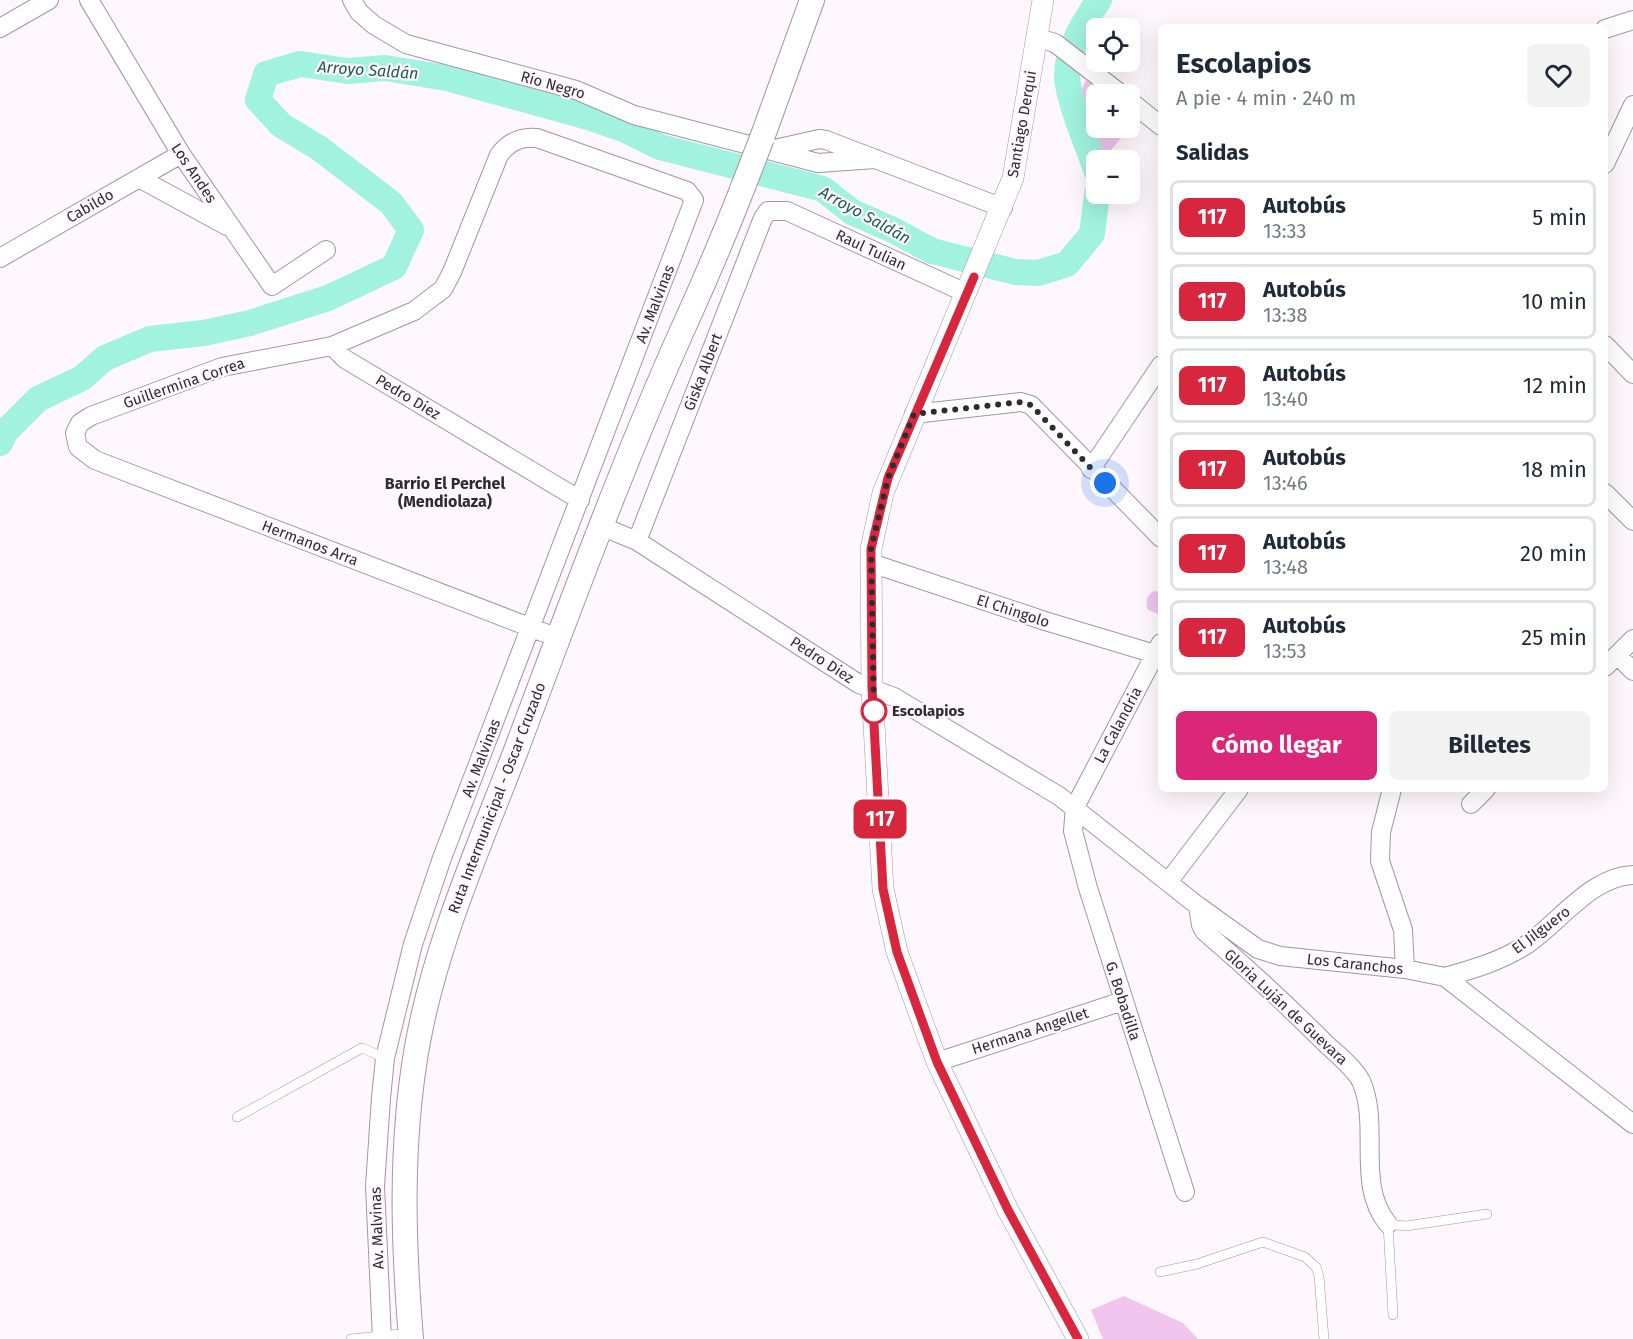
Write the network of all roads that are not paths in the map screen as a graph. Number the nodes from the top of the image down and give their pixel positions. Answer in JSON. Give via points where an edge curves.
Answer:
{"nodes":[{"id":1,"x":49,"y":0,"type":"edge"},
{"id":2,"x":88,"y":0,"type":"edge"},
{"id":3,"x":352,"y":0,"type":"edge"},
{"id":4,"x":812,"y":0,"type":"edge"},
{"id":5,"x":1043,"y":0,"type":"edge"},
{"id":6,"x":1633,"y":20,"type":"edge"},
{"id":7,"x":0,"y":28,"type":"edge"},
{"id":8,"x":1608,"y":28,"type":"edge"},
{"id":9,"x":1046,"y":40,"type":"junction"},
{"id":10,"x":1107,"y":84,"type":"edge"},
{"id":11,"x":1633,"y":105,"type":"edge"},
{"id":12,"x":1140,"y":109,"type":"edge"},
{"id":13,"x":1158,"y":124,"type":"edge"},
{"id":14,"x":516,"y":140,"type":"joint"},
{"id":15,"x":765,"y":144,"type":"junction"},
{"id":16,"x":181,"y":154,"type":"junction"},
{"id":17,"x":1608,"y":158,"type":"edge"},
{"id":18,"x":140,"y":177,"type":"junction"},
{"id":19,"x":1003,"y":208,"type":"junction"},
{"id":20,"x":776,"y":209,"type":"joint"},
{"id":21,"x":232,"y":229,"type":"junction"},
{"id":22,"x":326,"y":250,"type":"dead end"},
{"id":23,"x":0,"y":258,"type":"edge"},
{"id":24,"x":970,"y":285,"type":"junction"},
{"id":25,"x":332,"y":346,"type":"junction"},
{"id":26,"x":1608,"y":348,"type":"edge"},
{"id":27,"x":1158,"y":369,"type":"edge"},
{"id":28,"x":1633,"y":374,"type":"edge"},
{"id":29,"x":914,"y":414,"type":"junction"},
{"id":30,"x":75,"y":434,"type":"joint"},
{"id":31,"x":1091,"y":469,"type":"junction"},
{"id":32,"x":1608,"y":496,"type":"edge"},
{"id":33,"x":580,"y":500,"type":"junction"},
{"id":34,"x":1633,"y":521,"type":"edge"},
{"id":35,"x":607,"y":529,"type":"junction"},
{"id":36,"x":1158,"y":535,"type":"edge"},
{"id":37,"x":637,"y":541,"type":"junction"},
{"id":38,"x":871,"y":563,"type":"junction"},
{"id":39,"x":532,"y":628,"type":"junction"},
{"id":40,"x":558,"y":638,"type":"junction"},
{"id":41,"x":1633,"y":639,"type":"edge"},
{"id":42,"x":1158,"y":649,"type":"edge"},
{"id":43,"x":1611,"y":661,"type":"edge"},
{"id":44,"x":1633,"y":671,"type":"edge"},
{"id":45,"x":872,"y":688,"type":"junction"},
{"id":46,"x":1237,"y":792,"type":"edge"},
{"id":47,"x":1391,"y":792,"type":"edge"},
{"id":48,"x":1483,"y":792,"type":"edge"},
{"id":49,"x":1471,"y":804,"type":"dead end"},
{"id":50,"x":1075,"y":807,"type":"junction"},
{"id":51,"x":1633,"y":875,"type":"edge"},
{"id":52,"x":1168,"y":882,"type":"junction"},
{"id":53,"x":1198,"y":906,"type":"junction"},
{"id":54,"x":1405,"y":969,"type":"junction"},
{"id":55,"x":1445,"y":977,"type":"junction"},
{"id":56,"x":1123,"y":1001,"type":"junction"},
{"id":57,"x":385,"y":1058,"type":"junction"},
{"id":58,"x":937,"y":1062,"type":"junction"},
{"id":59,"x":237,"y":1117,"type":"dead end"},
{"id":60,"x":1633,"y":1124,"type":"edge"},
{"id":61,"x":1185,"y":1192,"type":"dead end"},
{"id":62,"x":1487,"y":1214,"type":"dead end"},
{"id":63,"x":1388,"y":1224,"type":"junction"},
{"id":64,"x":1160,"y":1272,"type":"dead end"},
{"id":65,"x":1394,"y":1315,"type":"dead end"},
{"id":66,"x":414,"y":1337,"type":"edge"},
{"id":67,"x":382,"y":1338,"type":"edge"},
{"id":68,"x":351,"y":1339,"type":"edge"},
{"id":69,"x":1078,"y":1339,"type":"edge"},
{"id":70,"x":1324,"y":1339,"type":"edge"}],
"edges":[{"from":1,"to":7,"type":"street"},
{"from":2,"to":16,"type":"street","name":"Los Andes"},
{"from":3,"to":15,"type":"street","name":"Río Negro","via":[[374,25],[406,44],[576,90],[634,115]]},
{"from":4,"to":15,"type":"main road","name":"Ruta Intermunicipal - Oscar Cruzado"},
{"from":5,"to":9,"type":"street","name":"Santiago Derqui"},
{"from":6,"to":8,"type":"street"},
{"from":9,"to":10,"type":"street"},
{"from":9,"to":19,"type":"street","name":"Santiago Derqui"},
{"from":11,"to":17,"type":"street"},
{"from":12,"to":13,"type":"street"},
{"from":14,"to":25,"type":"street","name":"Guillermina Correa","via":[[499,155],[443,289],[414,311]]},
{"from":14,"to":33,"type":"street","name":"Av. Malvinas","via":[[537,138],[687,191],[694,200]]},
{"from":15,"to":19,"type":"street","name":"Río Negro","via":[[819,139]]},
{"from":15,"to":35,"type":"main road","name":"Ruta Intermunicipal - Oscar Cruzado","bridge":true,"via":[[681,333]]},
{"from":16,"to":18,"type":"street","name":"Cabildo"},
{"from":16,"to":21,"type":"street","name":"Los Andes"},
{"from":18,"to":21,"type":"street"},
{"from":18,"to":23,"type":"street","name":"Cabildo"},
{"from":19,"to":24,"type":"street","name":"Santiago Derqui"},
{"from":20,"to":24,"type":"street","name":"Raul Tulian"},
{"from":20,"to":37,"type":"street","name":"Giska Albert","via":[[763,218]]},
{"from":21,"to":22,"type":"street","name":"Los Andes","via":[[272,286]]},
{"from":24,"to":29,"type":"street","name":"Santiago Derqui"},
{"from":25,"to":30,"type":"street","name":"Guillermina Correa","via":[[222,367],[91,416],[80,423]]},
{"from":25,"to":33,"type":"street","name":"Pedro Diez","via":[[345,359]]},
{"from":26,"to":28,"type":"street"},
{"from":27,"to":31,"type":"street"},
{"from":29,"to":31,"type":"street","via":[[1021,402],[1038,411]]},
{"from":29,"to":38,"type":"street","name":"Santiago Derqui","via":[[883,493]]},
{"from":30,"to":39,"type":"street","name":"Hermanos Arra","via":[[78,447],[95,460]]},
{"from":31,"to":36,"type":"street"},
{"from":32,"to":34,"type":"street"},
{"from":33,"to":39,"type":"street","name":"Av. Malvinas"},
{"from":35,"to":37,"type":"street","name":"Pedro Diez"},
{"from":35,"to":40,"type":"main road","name":"Ruta Intermunicipal - Oscar Cruzado"},
{"from":35,"to":66,"type":"main road","name":"Ruta Intermunicipal - Oscar Cruzado","via":[[469,892],[435,1005],[418,1093],[412,1171]]},
{"from":37,"to":45,"type":"street","name":"Pedro Diez","via":[[859,684]]},
{"from":38,"to":42,"type":"street","name":"El Chingolo","via":[[1045,621]]},
{"from":38,"to":45,"type":"street","name":"Santiago Derqui"},
{"from":39,"to":40,"type":"street","name":"Hermanos Arra"},
{"from":39,"to":57,"type":"street","name":"Av. Malvinas","via":[[428,896]]},
{"from":40,"to":66,"type":"main road","name":"Ruta Intermunicipal - Oscar Cruzado","via":[[456,905],[424,1013],[410,1089],[404,1163],[404,1236]]},
{"from":41,"to":43,"type":"street"},
{"from":42,"to":50,"type":"street","name":"La Calandria"},
{"from":43,"to":44,"type":"street"},
{"from":45,"to":50,"type":"street","name":"Pedro Diez"},
{"from":45,"to":58,"type":"street","name":"Santiago Derqui","via":[[883,889],[897,952]]},
{"from":46,"to":52,"type":"street"},
{"from":47,"to":54,"type":"street","via":[[1381,832],[1380,861],[1402,930]]},
{"from":48,"to":49,"type":"street"},
{"from":50,"to":52,"type":"street","name":"Los Caranchos"},
{"from":50,"to":56,"type":"street","name":"G. Bobadilla","via":[[1073,831]]},
{"from":51,"to":55,"type":"street","name":"El Jilguero","via":[[1599,887],[1517,951]]},
{"from":52,"to":53,"type":"street","name":"Los Caranchos"},
{"from":53,"to":54,"type":"street","name":"Los Caranchos","via":[[1269,953]]},
{"from":53,"to":63,"type":"street","name":"Gloria Luján de Guevara","via":[[1205,932],[1277,994],[1360,1080],[1367,1115],[1372,1190]]},
{"from":54,"to":55,"type":"street","name":"Los Caranchos"},
{"from":55,"to":60,"type":"street","name":"Los Caranchos"},
{"from":56,"to":58,"type":"street","name":"Hermana Angellet"},
{"from":56,"to":61,"type":"street","name":"G. Bobadilla"},
{"from":57,"to":59,"type":"lane","via":[[362,1048]]},
{"from":57,"to":67,"type":"street","name":"Av. Malvinas","via":[[375,1186]]},
{"from":58,"to":69,"type":"street","name":"Santiago Derqui","via":[[1008,1210]]},
{"from":62,"to":63,"type":"lane","via":[[1406,1226]]},
{"from":63,"to":65,"type":"lane"},
{"from":64,"to":70,"type":"lane","via":[[1263,1242],[1305,1257],[1319,1276]]},
{"from":66,"to":67,"type":"lane"},
{"from":67,"to":68,"type":"lane"}]}
